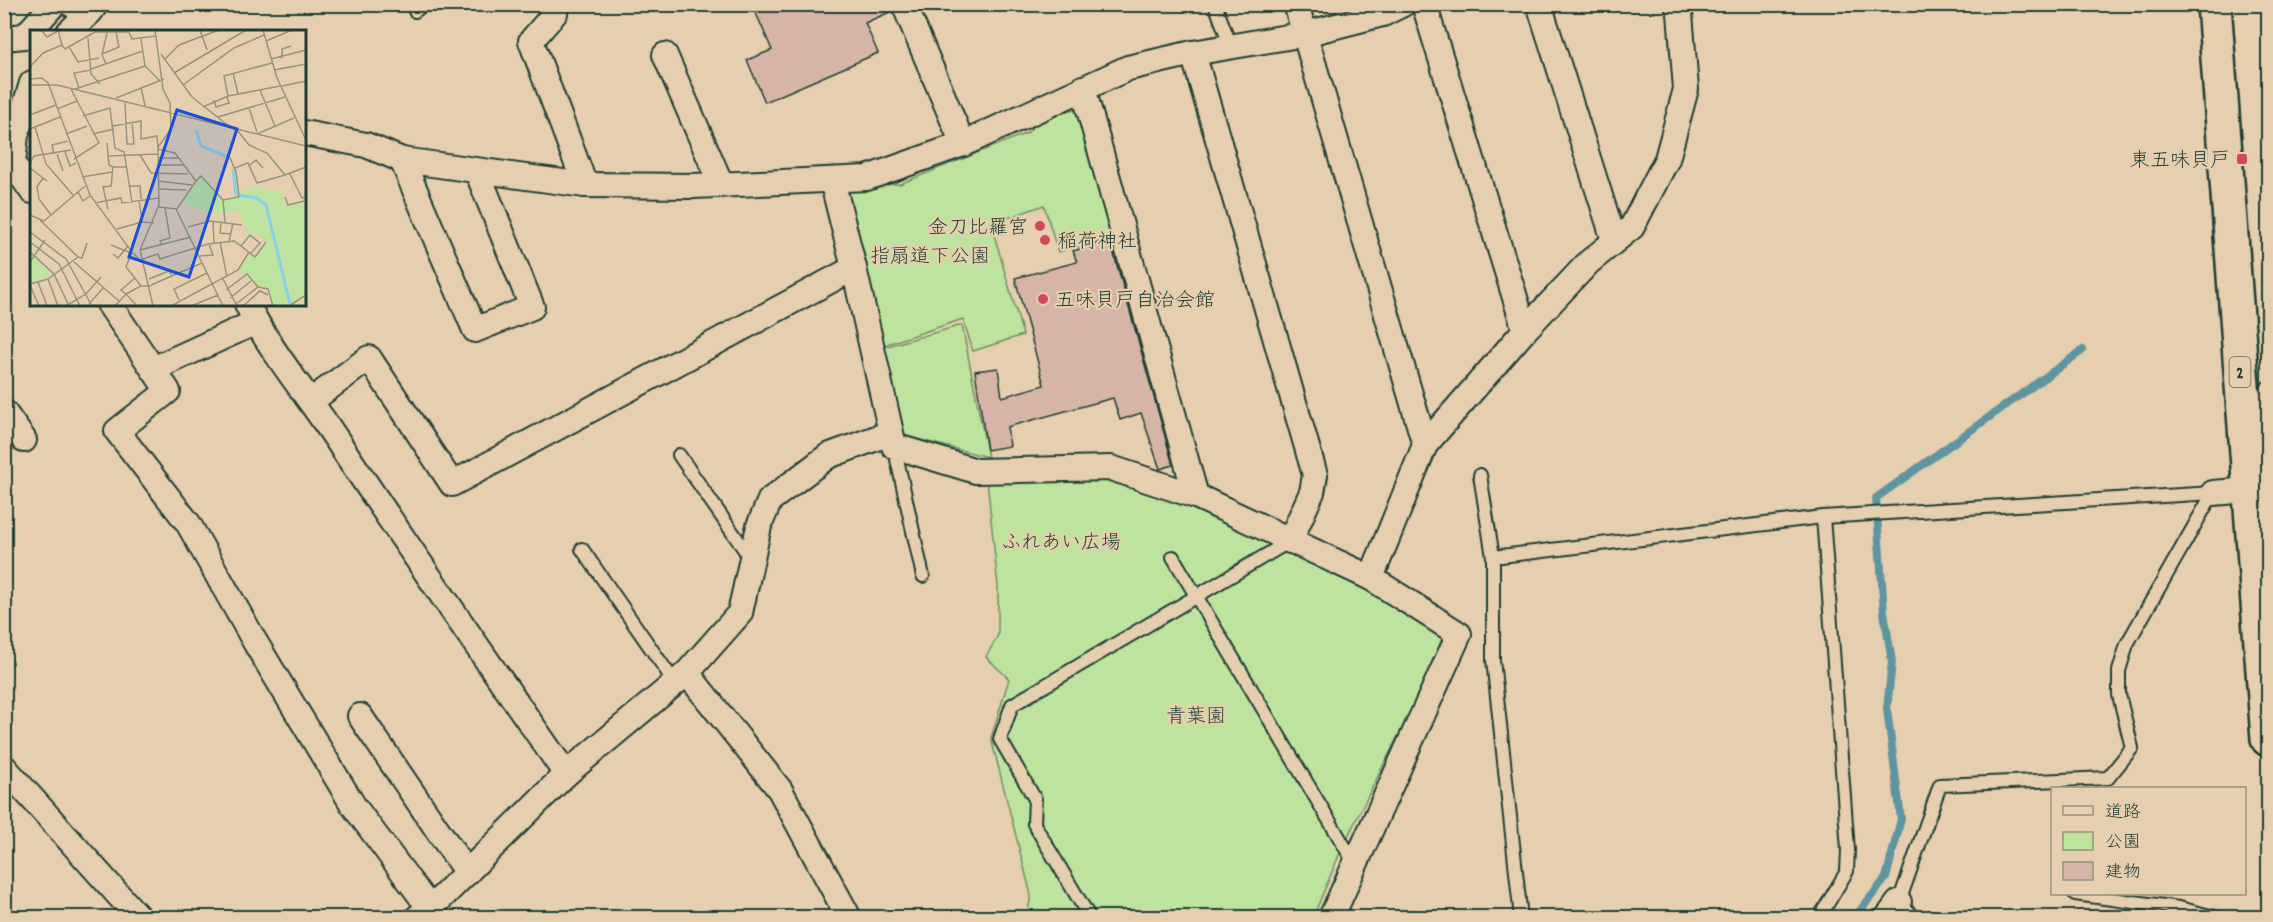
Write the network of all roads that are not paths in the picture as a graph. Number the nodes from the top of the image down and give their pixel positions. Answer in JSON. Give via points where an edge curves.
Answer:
{"nodes":[{"id":1,"x":54,"y":4,"type":"edge"},
{"id":2,"x":904,"y":4,"type":"edge"},
{"id":3,"x":1215,"y":4,"type":"edge"},
{"id":4,"x":1296,"y":4,"type":"edge"},
{"id":5,"x":1403,"y":4,"type":"edge"},
{"id":6,"x":1424,"y":4,"type":"edge"},
{"id":7,"x":1539,"y":4,"type":"edge"},
{"id":8,"x":1677,"y":4,"type":"edge"},
{"id":9,"x":2214,"y":4,"type":"edge"},
{"id":10,"x":86,"y":7,"type":"edge"},
{"id":11,"x":559,"y":7,"type":"edge"},
{"id":12,"x":30,"y":30,"type":"edge"},
{"id":13,"x":30,"y":30,"type":"edge"},
{"id":14,"x":70,"y":30,"type":"edge"},
{"id":15,"x":1305,"y":34,"type":"junction"},
{"id":16,"x":4,"y":38,"type":"edge"},
{"id":17,"x":1231,"y":47,"type":"junction"},
{"id":18,"x":1193,"y":53,"type":"junction"},
{"id":19,"x":665,"y":55,"type":"dead end"},
{"id":20,"x":1083,"y":88,"type":"junction"},
{"id":21,"x":30,"y":89,"type":"edge"},
{"id":22,"x":306,"y":133,"type":"edge"},
{"id":23,"x":963,"y":144,"type":"junction"},
{"id":24,"x":402,"y":160,"type":"junction"},
{"id":25,"x":16,"y":164,"type":"edge"},
{"id":26,"x":477,"y":171,"type":"junction"},
{"id":27,"x":832,"y":180,"type":"junction"},
{"id":28,"x":721,"y":184,"type":"junction"},
{"id":29,"x":585,"y":185,"type":"junction"},
{"id":30,"x":30,"y":188,"type":"edge"},
{"id":31,"x":1614,"y":240,"type":"junction"},
{"id":32,"x":854,"y":268,"type":"junction"},
{"id":33,"x":110,"y":306,"type":"edge"},
{"id":34,"x":251,"y":313,"type":"edge"},
{"id":35,"x":1525,"y":330,"type":"junction"},
{"id":36,"x":153,"y":369,"type":"junction"},
{"id":37,"x":2268,"y":387,"type":"edge"},
{"id":38,"x":311,"y":401,"type":"junction"},
{"id":39,"x":4,"y":412,"type":"edge"},
{"id":40,"x":2245,"y":439,"type":"junction"},
{"id":41,"x":892,"y":440,"type":"junction"},
{"id":42,"x":24,"y":441,"type":"dead end"},
{"id":43,"x":1425,"y":445,"type":"junction"},
{"id":44,"x":679,"y":455,"type":"dead end"},
{"id":45,"x":1480,"y":476,"type":"dead end"},
{"id":46,"x":2249,"y":490,"type":"junction"},
{"id":47,"x":2212,"y":493,"type":"junction"},
{"id":48,"x":1196,"y":496,"type":"junction"},
{"id":49,"x":1823,"y":518,"type":"junction"},
{"id":50,"x":1290,"y":541,"type":"junction"},
{"id":51,"x":582,"y":549,"type":"dead end"},
{"id":52,"x":1173,"y":557,"type":"dead end"},
{"id":53,"x":1493,"y":557,"type":"junction"},
{"id":54,"x":750,"y":559,"type":"junction"},
{"id":55,"x":924,"y":576,"type":"dead end"},
{"id":56,"x":1371,"y":578,"type":"junction"},
{"id":57,"x":1197,"y":596,"type":"junction"},
{"id":58,"x":681,"y":678,"type":"junction"},
{"id":59,"x":360,"y":716,"type":"dead end"},
{"id":60,"x":2268,"y":739,"type":"edge"},
{"id":61,"x":4,"y":767,"type":"edge"},
{"id":62,"x":566,"y":774,"type":"junction"},
{"id":63,"x":1356,"y":864,"type":"junction"},
{"id":64,"x":467,"y":873,"type":"junction"},
{"id":65,"x":2082,"y":895,"type":"edge"},
{"id":66,"x":1900,"y":912,"type":"edge"},
{"id":67,"x":428,"y":915,"type":"edge"},
{"id":68,"x":139,"y":918,"type":"edge"},
{"id":69,"x":849,"y":918,"type":"edge"},
{"id":70,"x":1090,"y":918,"type":"edge"},
{"id":71,"x":1331,"y":918,"type":"edge"},
{"id":72,"x":1521,"y":918,"type":"edge"},
{"id":73,"x":1819,"y":918,"type":"edge"},
{"id":74,"x":2218,"y":918,"type":"edge"}],
"edges":[{"from":1,"to":13,"type":"street"},
{"from":2,"to":23,"type":"street"},
{"from":3,"to":17,"type":"lane"},
{"from":4,"to":15,"type":"street"},
{"from":5,"to":15,"type":"street","via":[[1383,14]]},
{"from":6,"to":35,"type":"street"},
{"from":7,"to":31,"type":"street"},
{"from":8,"to":31,"type":"street","via":[[1686,89],[1667,159],[1632,227]]},
{"from":9,"to":40,"type":"main road","number":"2"},
{"from":10,"to":14,"type":"street"},
{"from":11,"to":29,"type":"street","via":[[531,41]]},
{"from":12,"to":16,"type":"street","via":[[25,36]]},
{"from":15,"to":17,"type":"street"},
{"from":15,"to":43,"type":"street"},
{"from":17,"to":18,"type":"street"},
{"from":18,"to":20,"type":"street","via":[[1128,68]]},
{"from":18,"to":50,"type":"street","via":[[1315,476]]},
{"from":19,"to":28,"type":"street"},
{"from":20,"to":23,"type":"street"},
{"from":20,"to":48,"type":"street"},
{"from":21,"to":25,"type":"street","via":[[16,135]]},
{"from":22,"to":24,"type":"street","via":[[366,146]]},
{"from":23,"to":27,"type":"street","via":[[867,178]]},
{"from":24,"to":26,"type":"street"},
{"from":24,"to":26,"type":"street","via":[[475,330],[532,307]]},
{"from":25,"to":30,"type":"street"},
{"from":26,"to":29,"type":"street"},
{"from":27,"to":28,"type":"street"},
{"from":27,"to":32,"type":"street"},
{"from":28,"to":29,"type":"street"},
{"from":31,"to":35,"type":"street","via":[[1588,262]]},
{"from":32,"to":38,"type":"street","via":[[452,484],[369,358]]},
{"from":32,"to":41,"type":"street"},
{"from":33,"to":36,"type":"street"},
{"from":34,"to":36,"type":"street"},
{"from":34,"to":38,"type":"street"},
{"from":35,"to":43,"type":"street"},
{"from":36,"to":67,"type":"street","via":[[168,391],[117,430],[188,523],[353,805]]},
{"from":37,"to":40,"type":"lane"},
{"from":38,"to":62,"type":"street"},
{"from":39,"to":42,"type":"street"},
{"from":40,"to":46,"type":"main road","number":"2"},
{"from":41,"to":48,"type":"street","via":[[976,471],[1112,468]]},
{"from":41,"to":54,"type":"street","via":[[828,456],[770,500]]},
{"from":41,"to":55,"type":"lane"},
{"from":43,"to":56,"type":"street"},
{"from":44,"to":54,"type":"lane"},
{"from":45,"to":53,"type":"lane"},
{"from":46,"to":47,"type":"street"},
{"from":46,"to":60,"type":"main road","number":"2"},
{"from":47,"to":49,"type":"lane"},
{"from":47,"to":66,"type":"lane","via":[[2127,644],[2119,671],[2119,695],[2132,748],[2108,778],[1940,785]]},
{"from":48,"to":50,"type":"street"},
{"from":49,"to":53,"type":"lane"},
{"from":49,"to":73,"type":"lane","via":[[1848,850],[1847,871]]},
{"from":50,"to":56,"type":"street"},
{"from":50,"to":57,"type":"lane"},
{"from":51,"to":58,"type":"lane"},
{"from":52,"to":57,"type":"lane"},
{"from":53,"to":72,"type":"lane","via":[[1492,660]]},
{"from":54,"to":58,"type":"street","via":[[740,614]]},
{"from":56,"to":63,"type":"street","via":[[1459,634]]},
{"from":57,"to":63,"type":"lane"},
{"from":57,"to":70,"type":"lane","via":[[1012,705],[1000,739],[1035,800],[1034,824]]},
{"from":58,"to":62,"type":"street"},
{"from":58,"to":69,"type":"street","via":[[780,790]]},
{"from":59,"to":64,"type":"street"},
{"from":61,"to":68,"type":"street"},
{"from":62,"to":64,"type":"street"},
{"from":63,"to":71,"type":"street"},
{"from":64,"to":67,"type":"street"},
{"from":65,"to":74,"type":"lane","via":[[2179,908]]}]}
